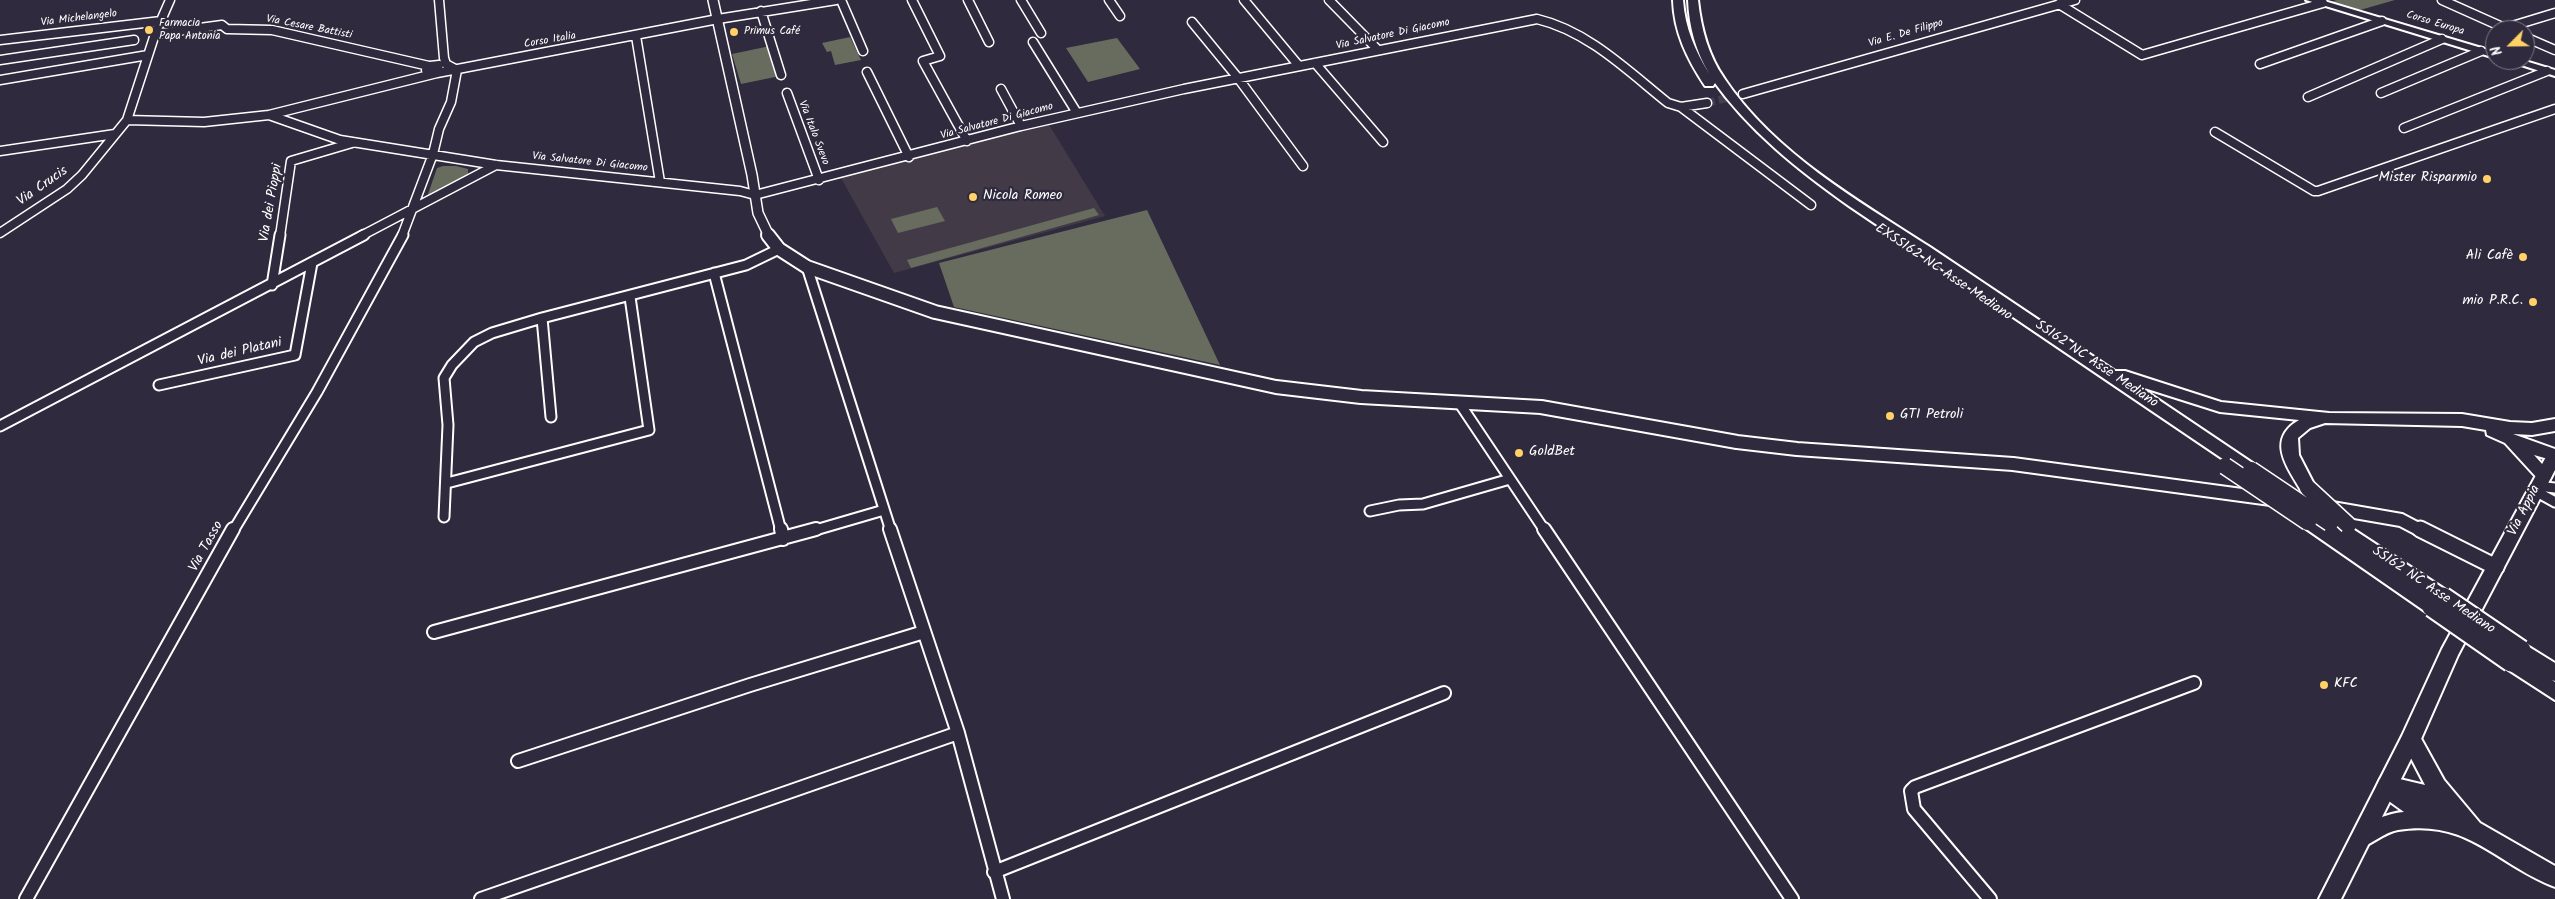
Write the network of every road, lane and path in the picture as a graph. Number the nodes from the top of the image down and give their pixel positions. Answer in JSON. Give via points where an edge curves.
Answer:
{"nodes":[{"id":1,"x":170,"y":0,"type":"edge"},
{"id":2,"x":439,"y":0,"type":"edge"},
{"id":3,"x":713,"y":0,"type":"edge"},
{"id":4,"x":836,"y":0,"type":"edge"},
{"id":5,"x":841,"y":0,"type":"edge"},
{"id":6,"x":912,"y":0,"type":"edge"},
{"id":7,"x":968,"y":0,"type":"edge"},
{"id":8,"x":1021,"y":0,"type":"edge"},
{"id":9,"x":1109,"y":0,"type":"edge"},
{"id":10,"x":1244,"y":0,"type":"edge"},
{"id":11,"x":1329,"y":0,"type":"edge"},
{"id":12,"x":1678,"y":0,"type":"edge"},
{"id":13,"x":1693,"y":0,"type":"edge"},
{"id":14,"x":2075,"y":0,"type":"edge"},
{"id":15,"x":2311,"y":0,"type":"edge"},
{"id":16,"x":2442,"y":0,"type":"edge"},
{"id":17,"x":782,"y":4,"type":"edge"},
{"id":18,"x":2059,"y":4,"type":"junction"},
{"id":19,"x":2322,"y":4,"type":"junction"},
{"id":20,"x":761,"y":11,"type":"junction"},
{"id":21,"x":2555,"y":13,"type":"edge"},
{"id":22,"x":1120,"y":16,"type":"dead end"},
{"id":23,"x":718,"y":18,"type":"junction"},
{"id":24,"x":2490,"y":20,"type":"edge"},
{"id":25,"x":2534,"y":20,"type":"edge"},
{"id":26,"x":160,"y":21,"type":"junction"},
{"id":27,"x":2382,"y":21,"type":"junction"},
{"id":28,"x":1192,"y":22,"type":"dead end"},
{"id":29,"x":155,"y":34,"type":"junction"},
{"id":30,"x":1041,"y":34,"type":"dead end"},
{"id":31,"x":636,"y":36,"type":"junction"},
{"id":32,"x":2442,"y":39,"type":"junction"},
{"id":33,"x":0,"y":40,"type":"edge"},
{"id":34,"x":134,"y":40,"type":"dead end"},
{"id":35,"x":2535,"y":41,"type":"edge"},
{"id":36,"x":989,"y":42,"type":"dead end"},
{"id":37,"x":1033,"y":42,"type":"dead end"},
{"id":38,"x":1695,"y":49,"type":"junction"},
{"id":39,"x":1378,"y":50,"type":"junction"},
{"id":40,"x":2555,"y":50,"type":"edge"},
{"id":41,"x":863,"y":51,"type":"dead end"},
{"id":42,"x":2481,"y":51,"type":"junction"},
{"id":43,"x":2485,"y":52,"type":"edge"},
{"id":44,"x":148,"y":55,"type":"junction"},
{"id":45,"x":444,"y":58,"type":"junction"},
{"id":46,"x":0,"y":60,"type":"edge"},
{"id":47,"x":1315,"y":63,"type":"junction"},
{"id":48,"x":2260,"y":64,"type":"dead end"},
{"id":49,"x":1299,"y":66,"type":"junction"},
{"id":50,"x":2535,"y":67,"type":"edge"},
{"id":51,"x":434,"y":69,"type":"junction"},
{"id":52,"x":457,"y":70,"type":"junction"},
{"id":53,"x":867,"y":72,"type":"dead end"},
{"id":54,"x":2551,"y":72,"type":"edge"},
{"id":55,"x":781,"y":75,"type":"dead end"},
{"id":56,"x":1238,"y":78,"type":"junction"},
{"id":57,"x":0,"y":80,"type":"edge"},
{"id":58,"x":1001,"y":89,"type":"dead end"},
{"id":59,"x":786,"y":93,"type":"dead end"},
{"id":60,"x":2382,"y":93,"type":"dead end"},
{"id":61,"x":1743,"y":94,"type":"tunnel mouth"},
{"id":62,"x":2308,"y":97,"type":"dead end"},
{"id":63,"x":1707,"y":103,"type":"tunnel mouth"},
{"id":64,"x":1680,"y":107,"type":"junction"},
{"id":65,"x":2555,"y":109,"type":"edge"},
{"id":66,"x":1077,"y":113,"type":"junction"},
{"id":67,"x":269,"y":116,"type":"junction"},
{"id":68,"x":127,"y":120,"type":"junction"},
{"id":69,"x":1021,"y":126,"type":"junction"},
{"id":70,"x":2404,"y":128,"type":"dead end"},
{"id":71,"x":2215,"y":132,"type":"dead end"},
{"id":72,"x":115,"y":134,"type":"junction"},
{"id":73,"x":967,"y":141,"type":"junction"},
{"id":74,"x":355,"y":142,"type":"junction"},
{"id":75,"x":1383,"y":142,"type":"dead end"},
{"id":76,"x":0,"y":151,"type":"edge"},
{"id":77,"x":434,"y":154,"type":"junction"},
{"id":78,"x":909,"y":157,"type":"junction"},
{"id":79,"x":496,"y":165,"type":"junction"},
{"id":80,"x":1303,"y":166,"type":"dead end"},
{"id":81,"x":819,"y":180,"type":"junction"},
{"id":82,"x":660,"y":182,"type":"junction"},
{"id":83,"x":755,"y":195,"type":"junction"},
{"id":84,"x":1811,"y":205,"type":"dead end"},
{"id":85,"x":412,"y":210,"type":"junction"},
{"id":86,"x":0,"y":233,"type":"edge"},
{"id":87,"x":779,"y":249,"type":"junction"},
{"id":88,"x":312,"y":264,"type":"junction"},
{"id":89,"x":807,"y":267,"type":"junction"},
{"id":90,"x":714,"y":273,"type":"junction"},
{"id":91,"x":272,"y":285,"type":"junction"},
{"id":92,"x":630,"y":297,"type":"junction"},
{"id":93,"x":542,"y":318,"type":"junction"},
{"id":94,"x":2099,"y":368,"type":"junction"},
{"id":95,"x":159,"y":385,"type":"dead end"},
{"id":96,"x":1460,"y":404,"type":"junction"},
{"id":97,"x":551,"y":417,"type":"dead end"},
{"id":98,"x":2329,"y":418,"type":"junction"},
{"id":99,"x":2555,"y":425,"type":"edge"},
{"id":100,"x":0,"y":426,"type":"edge"},
{"id":101,"x":2508,"y":432,"type":"junction"},
{"id":102,"x":2555,"y":446,"type":"edge"},
{"id":103,"x":2555,"y":455,"type":"edge"},
{"id":104,"x":2225,"y":466,"type":"joint"},
{"id":105,"x":1510,"y":479,"type":"junction"},
{"id":106,"x":447,"y":483,"type":"junction"},
{"id":107,"x":2539,"y":484,"type":"junction"},
{"id":108,"x":2555,"y":488,"type":"edge"},
{"id":109,"x":2555,"y":502,"type":"edge"},
{"id":110,"x":884,"y":510,"type":"junction"},
{"id":111,"x":1370,"y":511,"type":"dead end"},
{"id":112,"x":444,"y":517,"type":"dead end"},
{"id":113,"x":783,"y":539,"type":"junction"},
{"id":114,"x":2496,"y":566,"type":"junction"},
{"id":115,"x":2408,"y":573,"type":"junction"},
{"id":116,"x":2437,"y":602,"type":"junction"},
{"id":117,"x":434,"y":632,"type":"dead end"},
{"id":118,"x":924,"y":632,"type":"junction"},
{"id":119,"x":2516,"y":656,"type":"junction"},
{"id":120,"x":2555,"y":673,"type":"edge"},
{"id":121,"x":2194,"y":683,"type":"dead end"},
{"id":122,"x":2555,"y":692,"type":"edge"},
{"id":123,"x":1444,"y":693,"type":"dead end"},
{"id":124,"x":958,"y":733,"type":"junction"},
{"id":125,"x":2411,"y":739,"type":"junction"},
{"id":126,"x":518,"y":761,"type":"dead end"},
{"id":127,"x":2387,"y":786,"type":"junction"},
{"id":128,"x":2446,"y":813,"type":"junction"},
{"id":129,"x":2473,"y":830,"type":"joint"},
{"id":130,"x":2360,"y":839,"type":"junction"},
{"id":131,"x":994,"y":872,"type":"junction"},
{"id":132,"x":2555,"y":877,"type":"edge"},
{"id":133,"x":26,"y":899,"type":"edge"},
{"id":134,"x":481,"y":899,"type":"edge"},
{"id":135,"x":1003,"y":899,"type":"edge"},
{"id":136,"x":1792,"y":899,"type":"edge"},
{"id":137,"x":1990,"y":899,"type":"edge"},
{"id":138,"x":2330,"y":899,"type":"edge"}],
"edges":[{"from":1,"to":26,"type":"street"},
{"from":2,"to":45,"type":"street"},
{"from":3,"to":23,"type":"street"},
{"from":4,"to":17,"type":"street","name":"Corso Italia"},
{"from":5,"to":41,"type":"street"},
{"from":6,"to":73,"type":"street","via":[[940,56],[923,61]]},
{"from":7,"to":36,"type":"street"},
{"from":8,"to":30,"type":"street"},
{"from":9,"to":22,"type":"street"},
{"from":10,"to":49,"type":"street"},
{"from":11,"to":39,"type":"street"},
{"from":12,"to":38,"type":"highway","via":[[1681,30]]},
{"from":13,"to":38,"type":"highway"},
{"from":14,"to":18,"type":"street","name":"Via E. De Filippo"},
{"from":15,"to":19,"type":"main road","name":"Corso Europa"},
{"from":16,"to":24,"type":"street"},
{"from":17,"to":20,"type":"street","name":"Corso Italia"},
{"from":18,"to":19,"type":"street","via":[[2142,55]]},
{"from":18,"to":61,"type":"street","name":"Via E. De Filippo"},
{"from":19,"to":27,"type":"main road","name":"Corso Europa"},
{"from":20,"to":23,"type":"street","name":"Corso Italia"},
{"from":20,"to":55,"type":"street"},
{"from":21,"to":25,"type":"street"},
{"from":23,"to":31,"type":"street","name":"Corso Italia"},
{"from":23,"to":83,"type":"street"},
{"from":26,"to":29,"type":"street"},
{"from":26,"to":33,"type":"street","name":"Via Michelangelo"},
{"from":27,"to":32,"type":"main road","name":"Corso Europa"},
{"from":27,"to":48,"type":"street"},
{"from":28,"to":56,"type":"street"},
{"from":29,"to":44,"type":"street"},
{"from":29,"to":51,"type":"street","name":"Via Cesare Battisti","via":[[222,25],[236,30],[272,30]]},
{"from":31,"to":52,"type":"street","name":"Corso Italia"},
{"from":31,"to":82,"type":"street"},
{"from":32,"to":42,"type":"main road","name":"Corso Europa"},
{"from":32,"to":62,"type":"street","via":[[2437,44]]},
{"from":34,"to":46,"type":"street"},
{"from":35,"to":40,"type":"street"},
{"from":37,"to":66,"type":"street"},
{"from":38,"to":94,"type":"main road","name":"SS162 NC Asse Mediano","via":[[1747,115],[1793,157],[1863,209]]},
{"from":38,"to":104,"type":"main road","name":"EXSS162 NC Asse Mediano","via":[[1716,94],[1783,160]]},
{"from":39,"to":47,"type":"street","name":"Via Salvatore Di Giacomo"},
{"from":39,"to":64,"type":"street","name":"Via Salvatore Di Giacomo","via":[[1522,20],[1547,20],[1572,30],[1668,103]]},
{"from":42,"to":43,"type":"main road","name":"Corso Europa"},
{"from":42,"to":60,"type":"street"},
{"from":44,"to":57,"type":"street"},
{"from":44,"to":68,"type":"street"},
{"from":45,"to":51,"type":"street"},
{"from":45,"to":52,"type":"street"},
{"from":47,"to":49,"type":"street","name":"Via Salvatore Di Giacomo"},
{"from":47,"to":75,"type":"street"},
{"from":49,"to":56,"type":"street","name":"Via Salvatore Di Giacomo"},
{"from":50,"to":54,"type":"main road"},
{"from":51,"to":52,"type":"street","name":"Corso Italia"},
{"from":51,"to":67,"type":"street","name":"Corso Italia"},
{"from":52,"to":77,"type":"street","name":"Via Tasso","via":[[451,102],[439,129]]},
{"from":53,"to":78,"type":"street"},
{"from":54,"to":70,"type":"street"},
{"from":56,"to":66,"type":"street","name":"Via Salvatore Di Giacomo"},
{"from":56,"to":80,"type":"street"},
{"from":58,"to":69,"type":"street"},
{"from":59,"to":81,"type":"street","name":"Via Italo Svevo"},
{"from":63,"to":64,"type":"street"},
{"from":64,"to":84,"type":"street","name":"Via Salvatore Di Giacomo"},
{"from":65,"to":71,"type":"street","via":[[2314,191]]},
{"from":66,"to":69,"type":"street","name":"Via Salvatore Di Giacomo"},
{"from":67,"to":68,"type":"street","via":[[204,122]]},
{"from":67,"to":74,"type":"street","name":"Via Salvatore Di Giacomo"},
{"from":68,"to":72,"type":"street","name":"Via Crucis"},
{"from":69,"to":73,"type":"street","name":"Via Salvatore Di Giacomo"},
{"from":72,"to":76,"type":"street"},
{"from":72,"to":86,"type":"street","name":"Via Crucis","via":[[82,176],[67,189]]},
{"from":73,"to":78,"type":"street","name":"Via Salvatore Di Giacomo"},
{"from":74,"to":77,"type":"street","name":"Via Salvatore Di Giacomo"},
{"from":74,"to":91,"type":"street","name":"Via dei Pioppi","via":[[291,161]]},
{"from":77,"to":79,"type":"street","name":"Via Salvatore Di Giacomo"},
{"from":77,"to":85,"type":"street","name":"Via Tasso"},
{"from":78,"to":81,"type":"street","name":"Via Salvatore Di Giacomo"},
{"from":79,"to":82,"type":"street","name":"Via Salvatore Di Giacomo"},
{"from":79,"to":85,"type":"street"},
{"from":81,"to":83,"type":"street","name":"Via Salvatore Di Giacomo"},
{"from":82,"to":83,"type":"street","name":"Via Salvatore Di Giacomo"},
{"from":83,"to":87,"type":"street","via":[[761,222]]},
{"from":85,"to":88,"type":"street"},
{"from":85,"to":133,"type":"street","name":"Via Tasso","via":[[402,236],[336,359],[242,514]]},
{"from":87,"to":89,"type":"street"},
{"from":87,"to":90,"type":"street","via":[[746,264]]},
{"from":88,"to":91,"type":"street"},
{"from":88,"to":95,"type":"street","name":"Via dei Platani","via":[[295,354]]},
{"from":89,"to":96,"type":"street","via":[[935,312],[1276,387]]},
{"from":89,"to":110,"type":"street"},
{"from":90,"to":92,"type":"street"},
{"from":90,"to":113,"type":"street"},
{"from":91,"to":100,"type":"street"},
{"from":92,"to":93,"type":"street"},
{"from":92,"to":106,"type":"street","via":[[649,430]]},
{"from":93,"to":97,"type":"street"},
{"from":93,"to":106,"type":"street","via":[[474,342],[444,378],[448,425]]},
{"from":94,"to":98,"type":"main road","via":[[2220,407]]},
{"from":94,"to":115,"type":"main road","name":"SS162 NC Asse Mediano","bridge":true},
{"from":96,"to":105,"type":"street"},
{"from":96,"to":114,"type":"street","via":[[1541,407],[1737,442],[2013,464],[2369,513],[2401,520]]},
{"from":98,"to":101,"type":"main road","via":[[2462,420]]},
{"from":98,"to":115,"type":"main road","bridge":true,"via":[[2302,424],[2288,437],[2287,446],[2308,488]]},
{"from":99,"to":101,"type":"main road"},
{"from":101,"to":102,"type":"main road"},
{"from":101,"to":103,"type":"main road"},
{"from":101,"to":107,"type":"main road"},
{"from":103,"to":107,"type":"main road","name":"Via Appia"},
{"from":104,"to":116,"type":"main road","name":"SS162 NC Asse Mediano","bridge":true},
{"from":105,"to":111,"type":"street","via":[[1424,504]]},
{"from":105,"to":136,"type":"street"},
{"from":106,"to":112,"type":"street"},
{"from":107,"to":108,"type":"street"},
{"from":107,"to":109,"type":"street"},
{"from":107,"to":114,"type":"main road","name":"Via Appia"},
{"from":110,"to":113,"type":"street"},
{"from":110,"to":118,"type":"street"},
{"from":113,"to":117,"type":"street"},
{"from":114,"to":125,"type":"main road","name":"Via Appia","via":[[2449,654]]},
{"from":115,"to":116,"type":"main road","name":"SS162 NC Asse Mediano"},
{"from":116,"to":119,"type":"main road","name":"SS162 NC Asse Mediano","bridge":true},
{"from":118,"to":124,"type":"street"},
{"from":118,"to":126,"type":"street"},
{"from":119,"to":120,"type":"main road"},
{"from":119,"to":122,"type":"main road","name":"SS162 NC Asse Mediano"},
{"from":121,"to":137,"type":"street","via":[[1910,791],[1914,809]]},
{"from":123,"to":131,"type":"street"},
{"from":124,"to":131,"type":"street"},
{"from":124,"to":134,"type":"street"},
{"from":125,"to":127,"type":"main road","name":"Via Appia"},
{"from":125,"to":128,"type":"main road"},
{"from":127,"to":128,"type":"main road","via":[[2424,815]]},
{"from":127,"to":130,"type":"main road","name":"Via Appia"},
{"from":128,"to":129,"type":"highway"},
{"from":128,"to":130,"type":"main road","via":[[2394,821]]},
{"from":129,"to":132,"type":"main road"},
{"from":130,"to":138,"type":"main road","name":"Via Appia"},
{"from":131,"to":135,"type":"street"}]}
